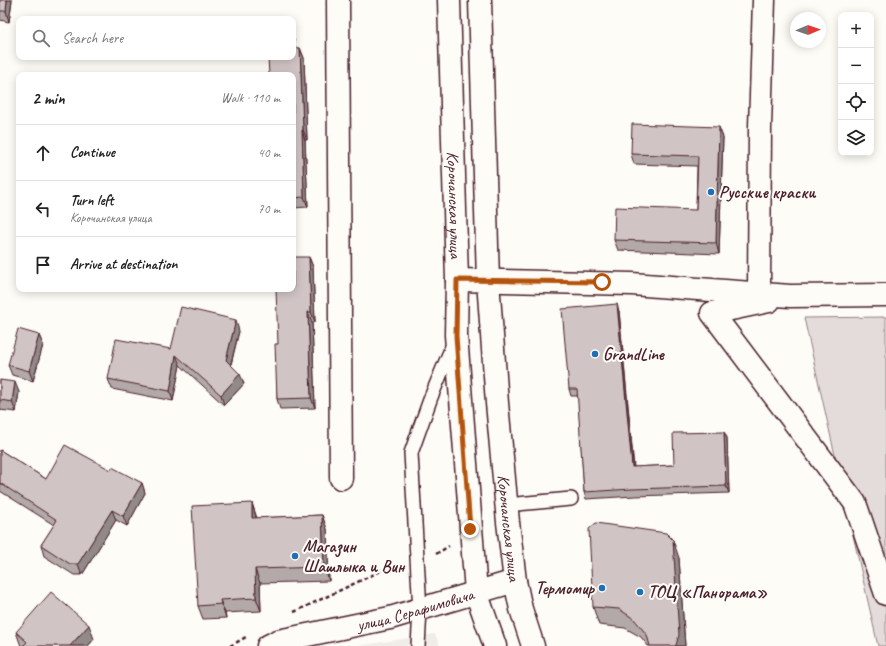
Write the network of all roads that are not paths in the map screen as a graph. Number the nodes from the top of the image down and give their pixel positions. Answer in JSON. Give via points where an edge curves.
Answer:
{"nodes":[{"id":1,"x":338,"y":0,"type":"edge"},
{"id":2,"x":449,"y":0,"type":"edge"},
{"id":3,"x":480,"y":0,"type":"edge"},
{"id":4,"x":764,"y":0,"type":"edge"},
{"id":5,"x":457,"y":280,"type":"junction"},
{"id":6,"x":488,"y":281,"type":"junction"},
{"id":7,"x":759,"y":293,"type":"junction"},
{"id":8,"x":886,"y":295,"type":"edge"},
{"id":9,"x":790,"y":296,"type":"junction"},
{"id":10,"x":456,"y":336,"type":"junction"},
{"id":11,"x":341,"y":478,"type":"dead end"},
{"id":12,"x":571,"y":499,"type":"dead end"},
{"id":13,"x":506,"y":505,"type":"junction"},
{"id":14,"x":515,"y":581,"type":"junction"},
{"id":15,"x":476,"y":592,"type":"junction"},
{"id":16,"x":886,"y":594,"type":"edge"},
{"id":17,"x":420,"y":610,"type":"junction"},
{"id":18,"x":268,"y":646,"type":"edge"},
{"id":19,"x":418,"y":646,"type":"edge"},
{"id":20,"x":495,"y":646,"type":"edge"},
{"id":21,"x":533,"y":646,"type":"edge"}],
"edges":[{"from":1,"to":11,"type":"street"},
{"from":2,"to":5,"type":"street","name":"Корочанская улица"},
{"from":3,"to":6,"type":"street","name":"Корочанская улица"},
{"from":4,"to":7,"type":"street"},
{"from":5,"to":6,"type":"street"},
{"from":5,"to":10,"type":"street","name":"Корочанская улица"},
{"from":6,"to":7,"type":"street","via":[[632,284]]},
{"from":6,"to":13,"type":"street","name":"Корочанская улица"},
{"from":7,"to":9,"type":"street"},
{"from":8,"to":9,"type":"street"},
{"from":9,"to":16,"type":"street","via":[[712,313],[855,503]]},
{"from":10,"to":15,"type":"street","name":"Корочанская улица"},
{"from":10,"to":17,"type":"lane","via":[[411,453]]},
{"from":12,"to":13,"type":"lane"},
{"from":13,"to":14,"type":"street","name":"Корочанская улица"},
{"from":14,"to":15,"type":"street","name":"улица Серафимовича"},
{"from":14,"to":21,"type":"street","name":"Корочанская улица"},
{"from":15,"to":17,"type":"street","name":"улица Серафимовича"},
{"from":15,"to":20,"type":"street","name":"Корочанская улица"},
{"from":17,"to":18,"type":"street","name":"улица Серафимовича","via":[[278,641]]},
{"from":17,"to":19,"type":"lane"}]}
